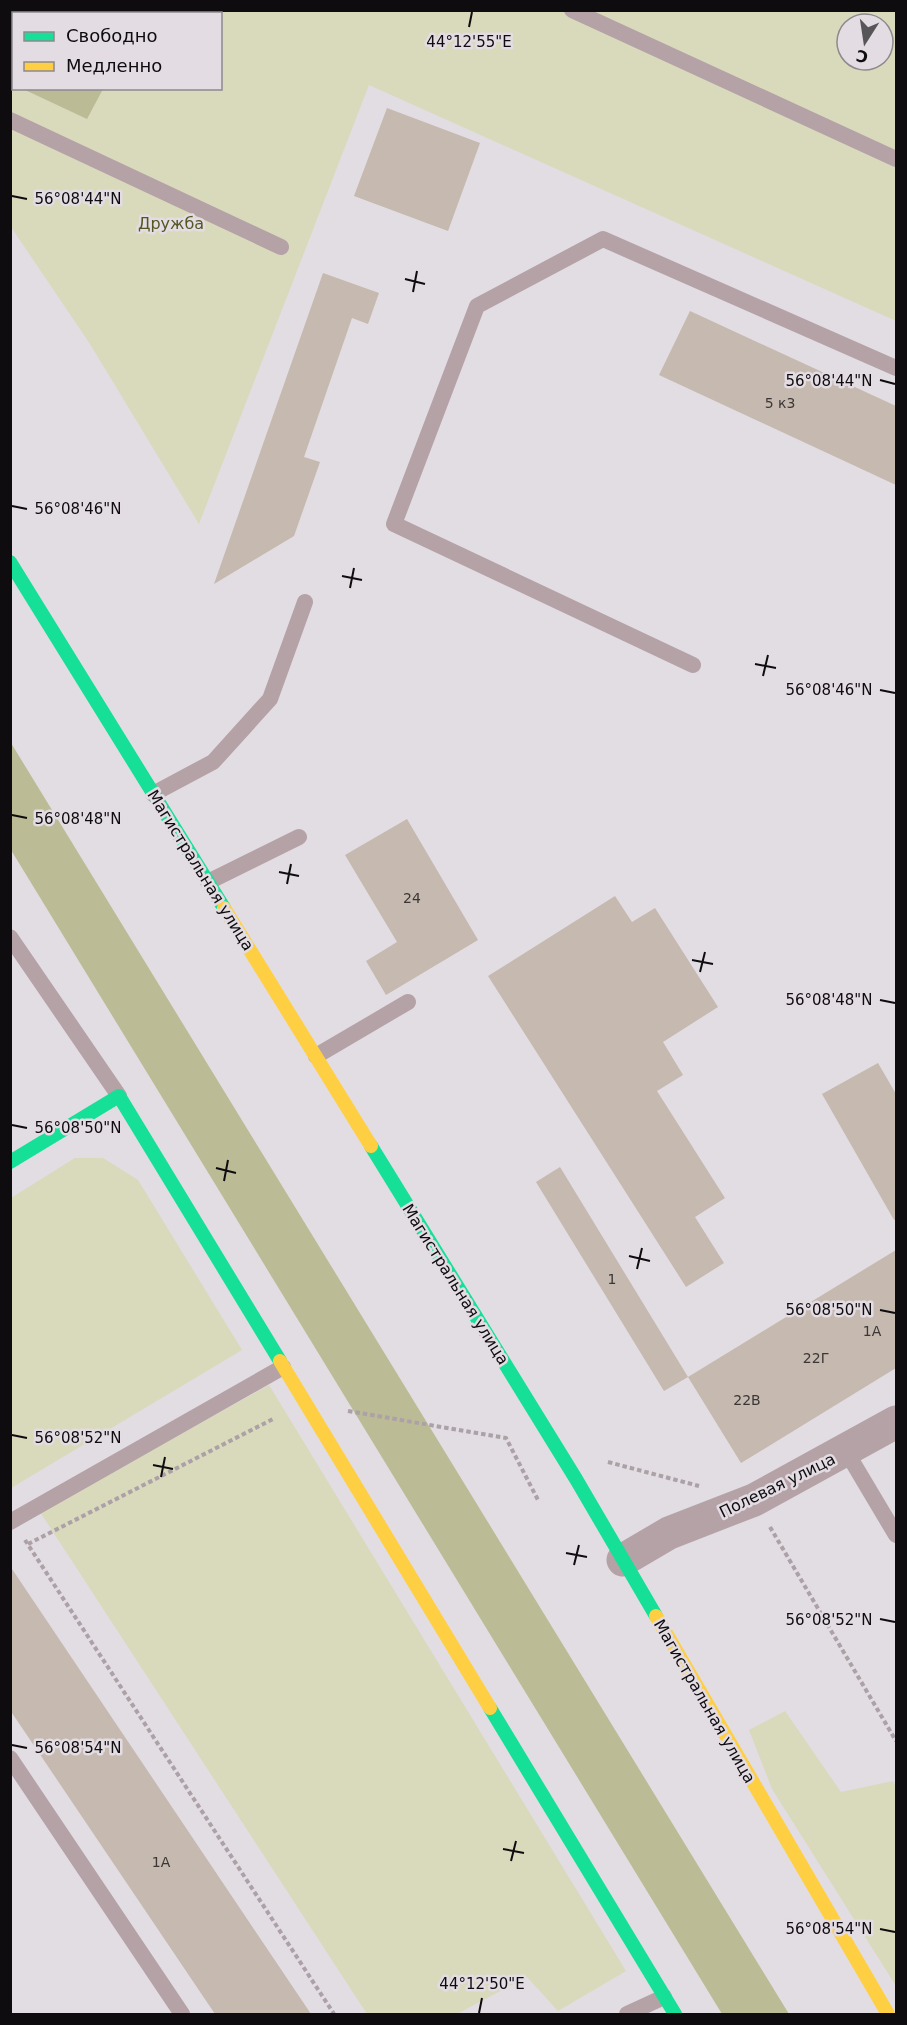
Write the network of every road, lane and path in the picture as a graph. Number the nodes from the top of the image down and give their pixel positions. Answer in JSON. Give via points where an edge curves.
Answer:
{"nodes":[{"id":1,"x":572,"y":10,"type":"edge"},
{"id":2,"x":10,"y":120,"type":"edge"},
{"id":3,"x":897,"y":159,"type":"edge"},
{"id":4,"x":281,"y":247,"type":"dead end"},
{"id":5,"x":897,"y":368,"type":"edge"},
{"id":6,"x":10,"y":562,"type":"edge"},
{"id":7,"x":305,"y":602,"type":"dead end"},
{"id":8,"x":693,"y":665,"type":"dead end"},
{"id":9,"x":153,"y":794,"type":"junction"},
{"id":10,"x":299,"y":837,"type":"dead end"},
{"id":11,"x":208,"y":882,"type":"junction"},
{"id":12,"x":10,"y":937,"type":"edge"},
{"id":13,"x":408,"y":1002,"type":"dead end"},
{"id":14,"x":316,"y":1056,"type":"junction"},
{"id":15,"x":119,"y":1096,"type":"junction"},
{"id":16,"x":10,"y":1162,"type":"edge"},
{"id":17,"x":283,"y":1367,"type":"junction"},
{"id":18,"x":304,"y":1403,"type":"junction"},
{"id":19,"x":897,"y":1422,"type":"edge"},
{"id":20,"x":897,"y":1432,"type":"edge"},
{"id":21,"x":846,"y":1451,"type":"junction"},
{"id":22,"x":608,"y":1462,"type":"dead end"},
{"id":23,"x":538,"y":1500,"type":"dead end"},
{"id":24,"x":754,"y":1500,"type":"junction"},
{"id":25,"x":11,"y":1521,"type":"edge"},
{"id":26,"x":897,"y":1535,"type":"edge"},
{"id":27,"x":27,"y":1544,"type":"junction"},
{"id":28,"x":623,"y":1560,"type":"junction"},
{"id":29,"x":897,"y":1740,"type":"edge"},
{"id":30,"x":10,"y":1758,"type":"edge"},
{"id":31,"x":664,"y":1997,"type":"junction"},
{"id":32,"x":182,"y":2014,"type":"edge"},
{"id":33,"x":334,"y":2014,"type":"edge"},
{"id":34,"x":627,"y":2014,"type":"edge"},
{"id":35,"x":675,"y":2014,"type":"edge"},
{"id":36,"x":888,"y":2014,"type":"edge"}],
"edges":[{"from":1,"to":3,"type":"lane"},
{"from":2,"to":4,"type":"lane"},
{"from":5,"to":8,"type":"lane","via":[[603,238],[477,306],[394,524]]},
{"from":6,"to":9,"type":"main road","name":"Магистральная улица"},
{"from":7,"to":9,"type":"lane","via":[[270,699],[213,762]]},
{"from":9,"to":11,"type":"main road","name":"Магистральная улица"},
{"from":10,"to":11,"type":"lane"},
{"from":11,"to":14,"type":"main road","name":"Магистральная улица"},
{"from":12,"to":15,"type":"lane"},
{"from":13,"to":14,"type":"lane"},
{"from":14,"to":28,"type":"main road","name":"Магистральная улица"},
{"from":15,"to":16,"type":"main road"},
{"from":15,"to":17,"type":"main road"},
{"from":17,"to":18,"type":"main road"},
{"from":17,"to":25,"type":"lane"},
{"from":18,"to":23,"type":"path","via":[[506,1438]]},
{"from":18,"to":27,"type":"path"},
{"from":18,"to":31,"type":"main road"},
{"from":19,"to":21,"type":"street","name":"Полевая улица"},
{"from":20,"to":21,"type":"lane"},
{"from":21,"to":24,"type":"street","name":"Полевая улица"},
{"from":21,"to":26,"type":"lane"},
{"from":22,"to":24,"type":"path"},
{"from":24,"to":28,"type":"street","name":"Полевая улица","via":[[669,1533]]},
{"from":24,"to":29,"type":"path"},
{"from":25,"to":27,"type":"path"},
{"from":27,"to":33,"type":"path"},
{"from":28,"to":36,"type":"main road","name":"Магистральная улица"},
{"from":30,"to":32,"type":"lane"},
{"from":31,"to":34,"type":"lane"},
{"from":31,"to":35,"type":"main road"}]}
